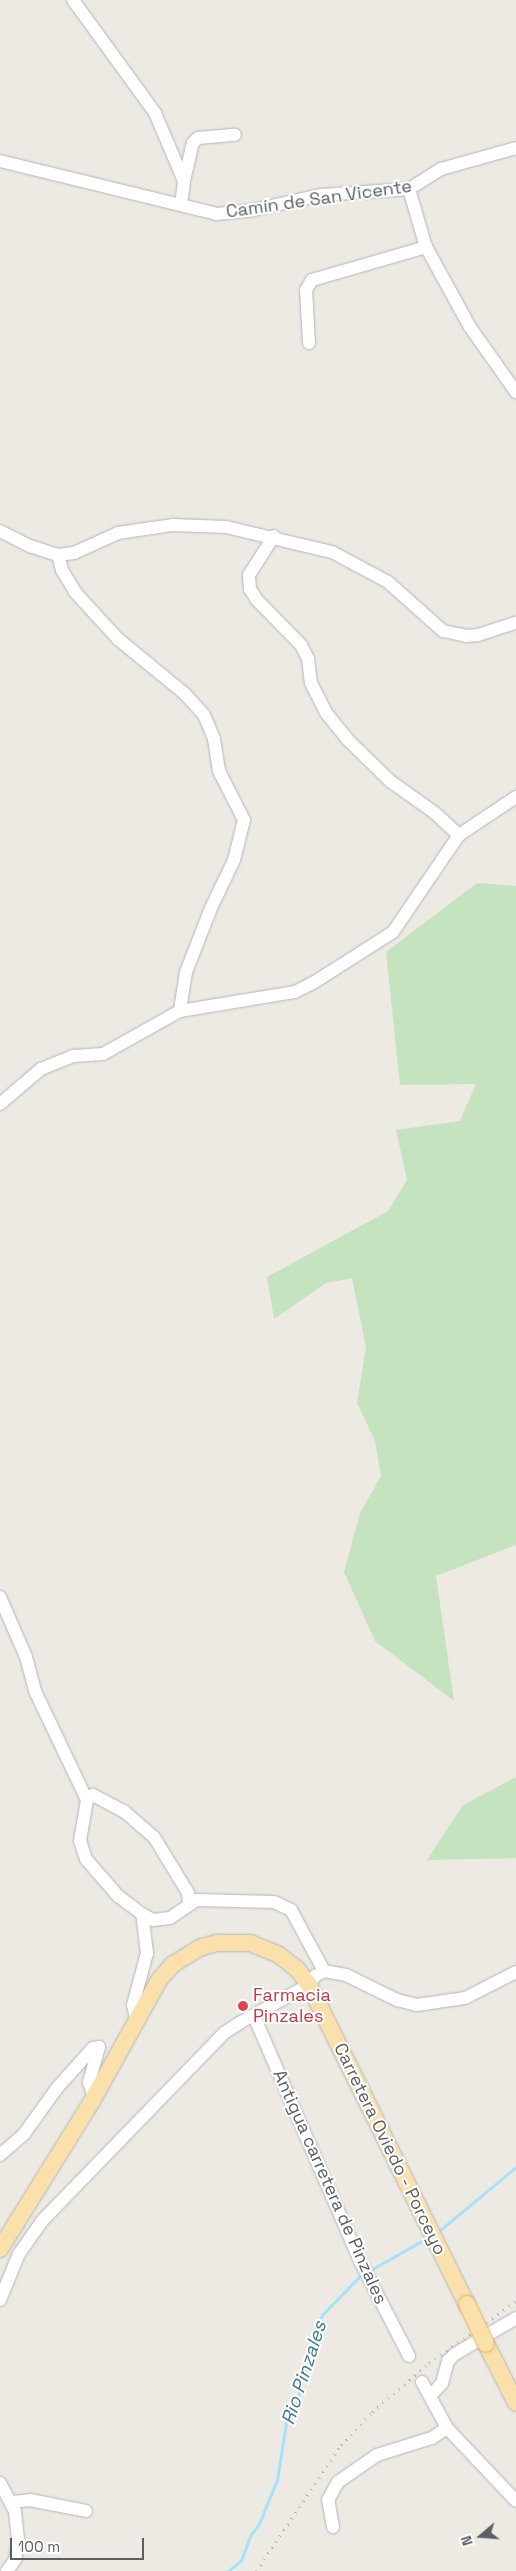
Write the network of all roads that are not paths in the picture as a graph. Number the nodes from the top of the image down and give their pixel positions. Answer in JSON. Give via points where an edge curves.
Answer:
{"nodes":[{"id":1,"x":73,"y":0,"type":"edge"},
{"id":2,"x":235,"y":136,"type":"dead end"},
{"id":3,"x":516,"y":148,"type":"edge"},
{"id":4,"x":0,"y":161,"type":"edge"},
{"id":5,"x":184,"y":181,"type":"junction"},
{"id":6,"x":409,"y":189,"type":"junction"},
{"id":7,"x":181,"y":204,"type":"junction"},
{"id":8,"x":426,"y":247,"type":"junction"},
{"id":9,"x":309,"y":343,"type":"dead end"},
{"id":10,"x":516,"y":392,"type":"edge"},
{"id":11,"x":0,"y":531,"type":"edge"},
{"id":12,"x":274,"y":536,"type":"junction"},
{"id":13,"x":58,"y":555,"type":"junction"},
{"id":14,"x":516,"y":623,"type":"edge"},
{"id":15,"x":516,"y":797,"type":"edge"},
{"id":16,"x":459,"y":835,"type":"junction"},
{"id":17,"x":180,"y":1011,"type":"junction"},
{"id":18,"x":0,"y":1104,"type":"edge"},
{"id":19,"x":0,"y":1597,"type":"edge"},
{"id":20,"x":87,"y":1800,"type":"junction"},
{"id":21,"x":189,"y":1903,"type":"junction"},
{"id":22,"x":142,"y":1914,"type":"junction"},
{"id":23,"x":324,"y":1971,"type":"junction"},
{"id":24,"x":516,"y":1972,"type":"edge"},
{"id":25,"x":309,"y":1985,"type":"junction"},
{"id":26,"x":254,"y":2016,"type":"junction"},
{"id":27,"x":136,"y":2018,"type":"junction"},
{"id":28,"x":94,"y":2097,"type":"junction"},
{"id":29,"x":0,"y":2154,"type":"edge"},
{"id":30,"x":0,"y":2249,"type":"edge"},
{"id":31,"x":0,"y":2300,"type":"edge"},
{"id":32,"x":516,"y":2318,"type":"edge"},
{"id":33,"x":409,"y":2356,"type":"dead end"},
{"id":34,"x":422,"y":2382,"type":"dead end"},
{"id":35,"x":430,"y":2396,"type":"junction"},
{"id":36,"x":516,"y":2403,"type":"edge"},
{"id":37,"x":447,"y":2428,"type":"junction"},
{"id":38,"x":0,"y":2483,"type":"edge"},
{"id":39,"x":516,"y":2501,"type":"edge"},
{"id":40,"x":12,"y":2502,"type":"junction"},
{"id":41,"x":86,"y":2511,"type":"dead end"},
{"id":42,"x":333,"y":2527,"type":"dead end"},
{"id":43,"x":7,"y":2571,"type":"edge"}],
"edges":[{"from":1,"to":5,"type":"street","via":[[146,98]]},
{"from":2,"to":5,"type":"street","via":[[198,138],[193,143]]},
{"from":3,"to":6,"type":"street","name":"Camín de San Vicente","via":[[441,169]]},
{"from":4,"to":7,"type":"street","name":"Camín de San Vicente"},
{"from":5,"to":7,"type":"street"},
{"from":6,"to":7,"type":"street","name":"Camín de San Vicente","via":[[321,195],[253,210],[217,214]]},
{"from":6,"to":8,"type":"street"},
{"from":8,"to":9,"type":"street","via":[[312,280],[306,290]]},
{"from":8,"to":10,"type":"street","via":[[470,327]]},
{"from":11,"to":13,"type":"street"},
{"from":12,"to":13,"type":"street","via":[[226,526],[173,525],[118,533],[74,552]]},
{"from":12,"to":14,"type":"street","via":[[318,547],[369,570],[443,631],[478,636]]},
{"from":12,"to":16,"type":"street","via":[[254,564],[249,575],[250,588],[257,600],[301,645],[308,659],[311,683],[327,714],[347,739],[390,781],[435,813]]},
{"from":13,"to":17,"type":"street","via":[[62,570],[75,592],[118,639],[185,694],[204,714],[214,739],[219,771],[244,820],[234,860],[186,972]]},
{"from":15,"to":16,"type":"street"},
{"from":16,"to":17,"type":"street","via":[[393,932],[346,963],[295,992]]},
{"from":17,"to":18,"type":"street","via":[[103,1054],[74,1056],[41,1069]]},
{"from":19,"to":20,"type":"street","via":[[26,1657],[35,1692]]},
{"from":20,"to":21,"type":"street","via":[[93,1795],[125,1812],[154,1836],[188,1893]]},
{"from":20,"to":22,"type":"street","via":[[80,1841],[86,1859],[118,1896]]},
{"from":21,"to":22,"type":"street","via":[[170,1918],[154,1920]]},
{"from":21,"to":23,"type":"street","via":[[196,1900],[274,1902],[291,1910]]},
{"from":22,"to":27,"type":"street","via":[[147,1953],[133,2004]]},
{"from":23,"to":24,"type":"street","via":[[346,1975],[397,2000],[417,2004],[465,1998]]},
{"from":23,"to":25,"type":"street"},
{"from":25,"to":26,"type":"street"},
{"from":25,"to":27,"type":"main road","name":"Carretera Oviedo - Porceyo","via":[[297,1969],[265,1947],[233,1941],[217,1943],[199,1948],[172,1966],[159,1980]]},
{"from":25,"to":36,"type":"main road","name":"Carretera Oviedo - Porceyo","bridge":true},
{"from":26,"to":31,"type":"street","via":[[224,2033],[41,2222],[27,2239]]},
{"from":26,"to":33,"type":"street","name":"Antigua carretera de Pinzales","via":[[360,2261]]},
{"from":27,"to":28,"type":"main road","name":"Carretera Oviedo - Porceyo"},
{"from":28,"to":29,"type":"street","via":[[89,2083],[99,2047],[93,2048],[57,2088],[24,2134]]},
{"from":28,"to":30,"type":"main road","name":"Carretera Oviedo - Porceyo"},
{"from":32,"to":35,"type":"street","via":[[455,2354],[448,2361],[442,2384]]},
{"from":34,"to":35,"type":"street"},
{"from":35,"to":37,"type":"street"},
{"from":37,"to":39,"type":"street"},
{"from":37,"to":42,"type":"street","via":[[432,2438],[377,2455],[338,2482],[328,2500]]},
{"from":38,"to":40,"type":"street"},
{"from":40,"to":41,"type":"street","via":[[30,2500]]},
{"from":40,"to":43,"type":"street","via":[[18,2542],[15,2560]]}]}
